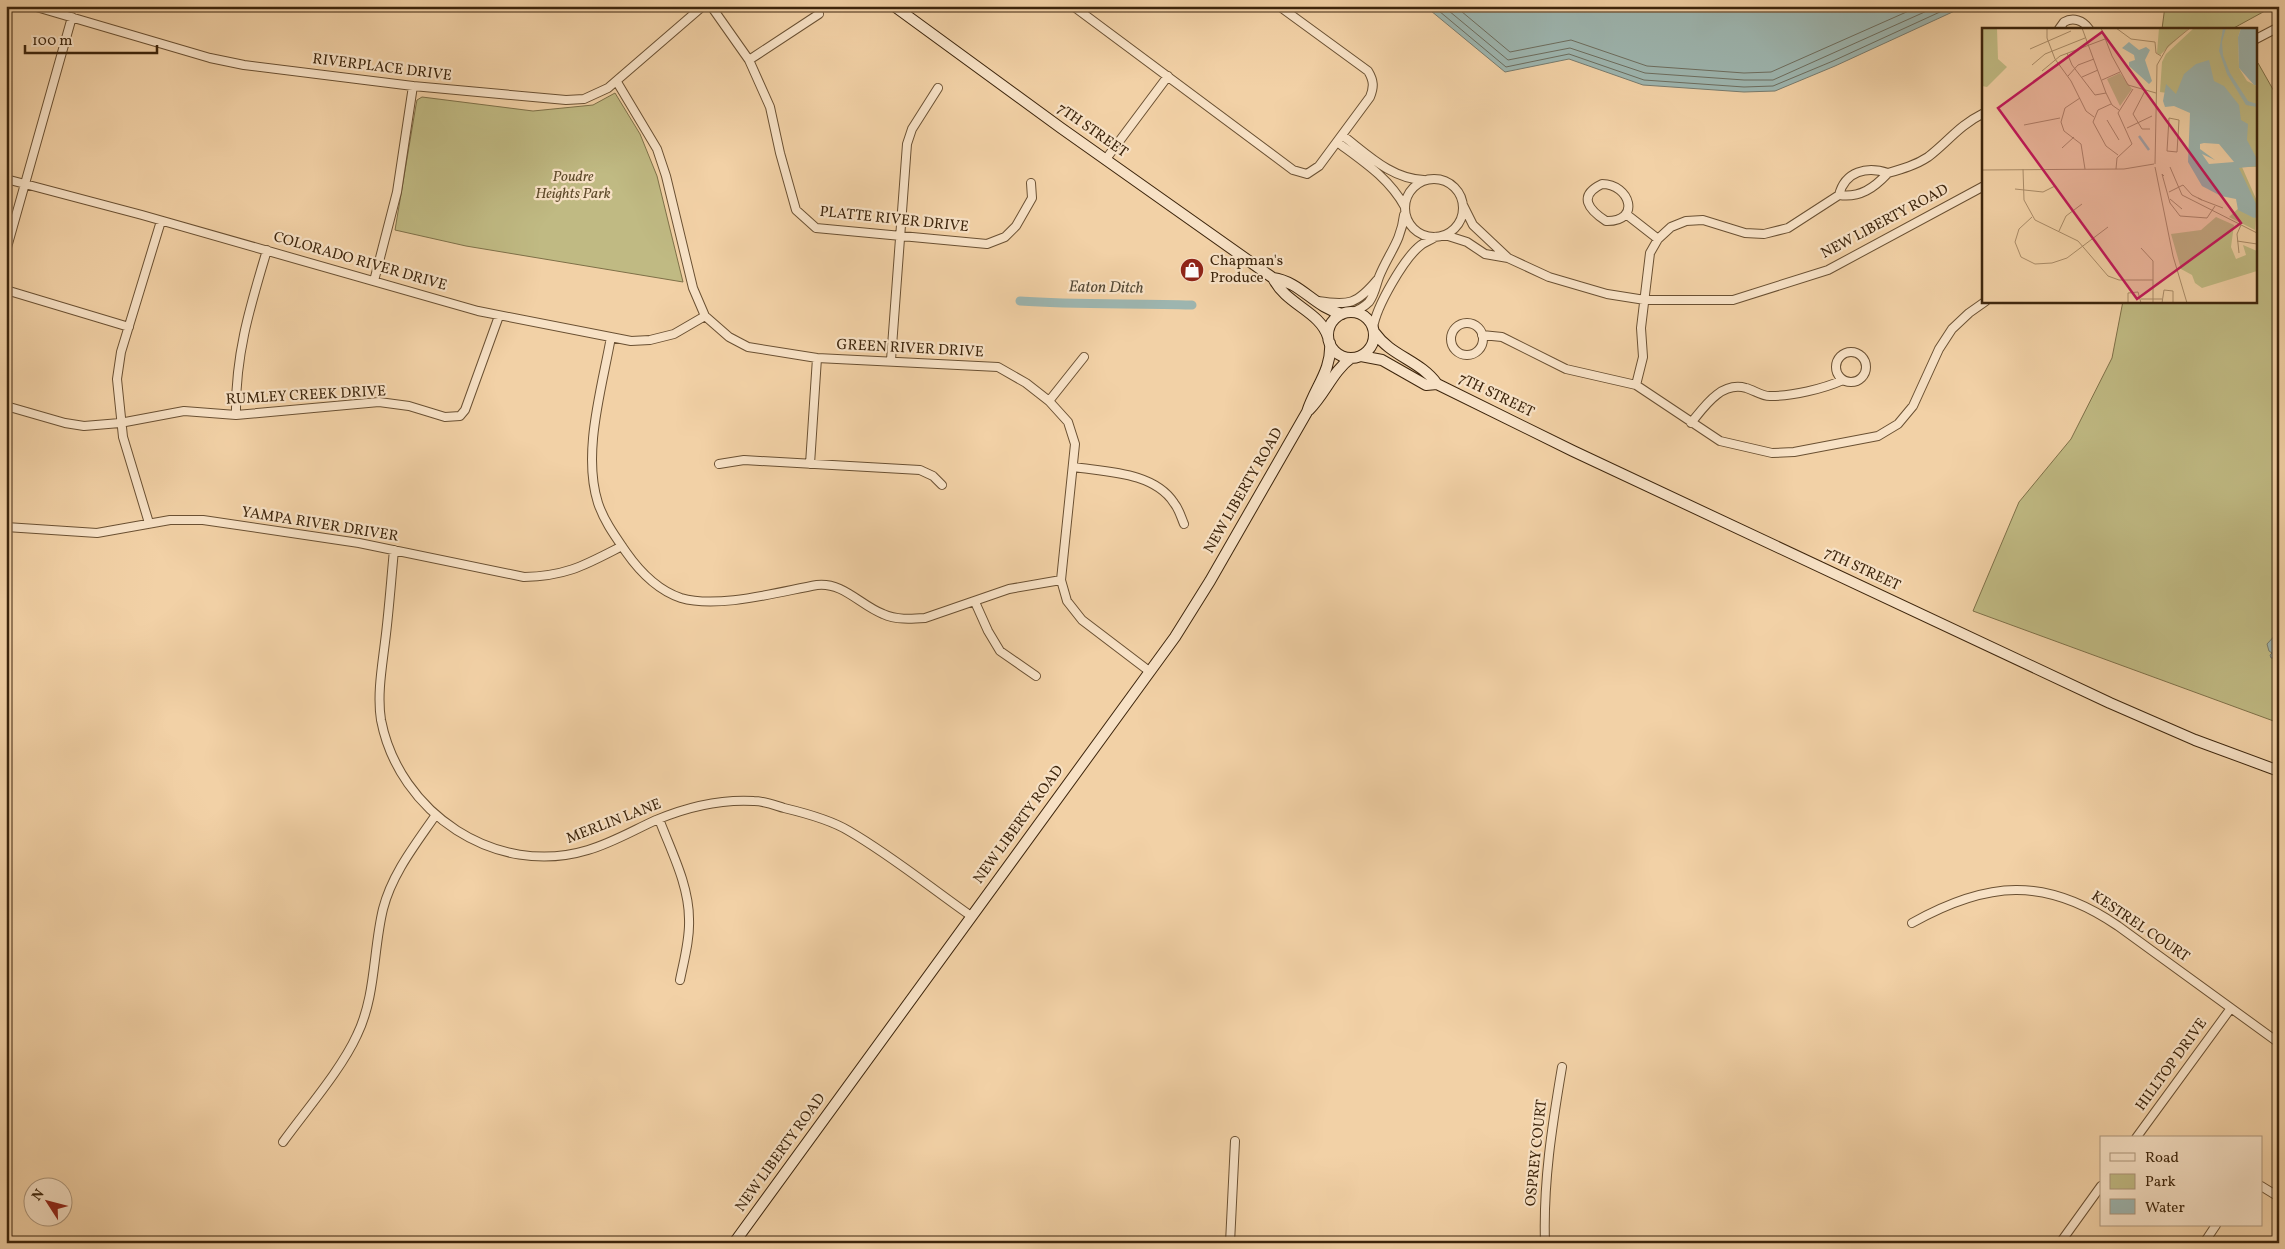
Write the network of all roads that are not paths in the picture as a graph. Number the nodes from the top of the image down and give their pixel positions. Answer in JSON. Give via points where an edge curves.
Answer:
{"nodes":[{"id":1,"x":33,"y":6,"type":"edge"},
{"id":2,"x":703,"y":6,"type":"edge"},
{"id":3,"x":711,"y":6,"type":"edge"},
{"id":4,"x":894,"y":6,"type":"edge"},
{"id":5,"x":1073,"y":6,"type":"edge"},
{"id":6,"x":1279,"y":6,"type":"edge"},
{"id":7,"x":818,"y":14,"type":"dead end"},
{"id":8,"x":72,"y":17,"type":"junction"},
{"id":9,"x":2279,"y":27,"type":"edge"},
{"id":10,"x":2060,"y":28,"type":"edge"},
{"id":11,"x":2088,"y":28,"type":"edge"},
{"id":12,"x":2258,"y":38,"type":"edge"},
{"id":13,"x":749,"y":60,"type":"junction"},
{"id":14,"x":1168,"y":76,"type":"junction"},
{"id":15,"x":617,"y":82,"type":"junction"},
{"id":16,"x":413,"y":86,"type":"junction"},
{"id":17,"x":938,"y":88,"type":"dead end"},
{"id":18,"x":1982,"y":114,"type":"edge"},
{"id":19,"x":1340,"y":139,"type":"junction"},
{"id":20,"x":1106,"y":159,"type":"junction"},
{"id":21,"x":1888,"y":173,"type":"junction"},
{"id":22,"x":6,"y":180,"type":"edge"},
{"id":23,"x":1426,"y":180,"type":"junction"},
{"id":24,"x":24,"y":184,"type":"junction"},
{"id":25,"x":1032,"y":184,"type":"dead end"},
{"id":26,"x":1982,"y":187,"type":"edge"},
{"id":27,"x":1839,"y":194,"type":"junction"},
{"id":28,"x":1463,"y":204,"type":"junction"},
{"id":29,"x":1405,"y":209,"type":"junction"},
{"id":30,"x":1626,"y":214,"type":"junction"},
{"id":31,"x":161,"y":221,"type":"junction"},
{"id":32,"x":1444,"y":235,"type":"junction"},
{"id":33,"x":901,"y":236,"type":"junction"},
{"id":34,"x":1435,"y":237,"type":"junction"},
{"id":35,"x":1658,"y":240,"type":"junction"},
{"id":36,"x":267,"y":250,"type":"junction"},
{"id":37,"x":6,"y":251,"type":"edge"},
{"id":38,"x":1508,"y":258,"type":"junction"},
{"id":39,"x":1379,"y":276,"type":"junction"},
{"id":40,"x":1273,"y":278,"type":"junction"},
{"id":41,"x":374,"y":281,"type":"junction"},
{"id":42,"x":6,"y":290,"type":"edge"},
{"id":43,"x":1313,"y":300,"type":"junction"},
{"id":44,"x":1645,"y":300,"type":"junction"},
{"id":45,"x":1985,"y":302,"type":"edge"},
{"id":46,"x":1352,"y":312,"type":"junction"},
{"id":47,"x":1342,"y":314,"type":"junction"},
{"id":48,"x":499,"y":316,"type":"junction"},
{"id":49,"x":705,"y":316,"type":"junction"},
{"id":50,"x":129,"y":327,"type":"junction"},
{"id":51,"x":1374,"y":331,"type":"junction"},
{"id":52,"x":1482,"y":336,"type":"junction"},
{"id":53,"x":611,"y":337,"type":"junction"},
{"id":54,"x":1329,"y":340,"type":"junction"},
{"id":55,"x":1361,"y":356,"type":"junction"},
{"id":56,"x":1084,"y":357,"type":"dead end"},
{"id":57,"x":818,"y":358,"type":"junction"},
{"id":58,"x":1350,"y":358,"type":"junction"},
{"id":59,"x":891,"y":360,"type":"junction"},
{"id":60,"x":1843,"y":380,"type":"junction"},
{"id":61,"x":1438,"y":384,"type":"junction"},
{"id":62,"x":1636,"y":385,"type":"junction"},
{"id":63,"x":1049,"y":401,"type":"junction"},
{"id":64,"x":6,"y":406,"type":"edge"},
{"id":65,"x":1307,"y":412,"type":"junction"},
{"id":66,"x":236,"y":416,"type":"junction"},
{"id":67,"x":120,"y":424,"type":"junction"},
{"id":68,"x":1691,"y":424,"type":"junction"},
{"id":69,"x":719,"y":464,"type":"dead end"},
{"id":70,"x":810,"y":464,"type":"junction"},
{"id":71,"x":1074,"y":467,"type":"junction"},
{"id":72,"x":942,"y":485,"type":"dead end"},
{"id":73,"x":149,"y":523,"type":"junction"},
{"id":74,"x":1184,"y":524,"type":"dead end"},
{"id":75,"x":6,"y":526,"type":"edge"},
{"id":76,"x":622,"y":546,"type":"junction"},
{"id":77,"x":394,"y":550,"type":"junction"},
{"id":78,"x":1061,"y":580,"type":"junction"},
{"id":79,"x":975,"y":602,"type":"junction"},
{"id":80,"x":1149,"y":671,"type":"junction"},
{"id":81,"x":1036,"y":676,"type":"dead end"},
{"id":82,"x":2279,"y":771,"type":"edge"},
{"id":83,"x":435,"y":816,"type":"junction"},
{"id":84,"x":659,"y":819,"type":"junction"},
{"id":85,"x":971,"y":916,"type":"junction"},
{"id":86,"x":1912,"y":923,"type":"dead end"},
{"id":87,"x":680,"y":980,"type":"dead end"},
{"id":88,"x":2231,"y":1008,"type":"junction"},
{"id":89,"x":2279,"y":1044,"type":"edge"},
{"id":90,"x":1562,"y":1067,"type":"dead end"},
{"id":91,"x":2137,"y":1136,"type":"edge"},
{"id":92,"x":1234,"y":1141,"type":"dead end"},
{"id":93,"x":283,"y":1142,"type":"dead end"},
{"id":94,"x":2100,"y":1187,"type":"edge"},
{"id":95,"x":2262,"y":1187,"type":"edge"},
{"id":96,"x":2279,"y":1197,"type":"edge"},
{"id":97,"x":2215,"y":1226,"type":"edge"},
{"id":98,"x":734,"y":1243,"type":"edge"},
{"id":99,"x":1230,"y":1243,"type":"edge"},
{"id":100,"x":1545,"y":1243,"type":"edge"},
{"id":101,"x":2060,"y":1243,"type":"edge"},
{"id":102,"x":2204,"y":1243,"type":"edge"}],
"edges":[{"from":1,"to":8,"type":"street","name":"RIVERPLACE DRIVE"},
{"from":2,"to":15,"type":"street","name":"RIVERPLACE DRIVE"},
{"from":3,"to":13,"type":"street","name":"PLATTE RIVER DRIVE"},
{"from":4,"to":20,"type":"street","name":"7TH STREET"},
{"from":5,"to":14,"type":"street"},
{"from":6,"to":19,"type":"street","via":[[1368,71],[1372,78],[1374,88],[1370,97]]},
{"from":7,"to":13,"type":"street"},
{"from":8,"to":16,"type":"street","name":"RIVERPLACE DRIVE","via":[[210,58]]},
{"from":8,"to":24,"type":"street"},
{"from":9,"to":12,"type":"street"},
{"from":10,"to":11,"type":"street","via":[[2064,22],[2075,19]]},
{"from":13,"to":33,"type":"street","name":"PLATTE RIVER DRIVE","via":[[770,107],[796,210],[816,228]]},
{"from":14,"to":19,"type":"street","via":[[1300,173],[1314,171]]},
{"from":14,"to":20,"type":"street"},
{"from":15,"to":16,"type":"street","name":"RIVERPLACE DRIVE","via":[[584,99],[566,100]]},
{"from":15,"to":49,"type":"street","name":"GREEN RIVER DRIVE","via":[[657,149],[693,288]]},
{"from":16,"to":41,"type":"street","via":[[396,192]]},
{"from":17,"to":33,"type":"street","via":[[912,129],[907,144]]},
{"from":18,"to":21,"type":"street","via":[[1966,122],[1928,156],[1908,168]]},
{"from":19,"to":23,"type":"street","via":[[1398,175]]},
{"from":19,"to":29,"type":"street","via":[[1391,185]]},
{"from":20,"to":40,"type":"street","name":"7TH STREET"},
{"from":21,"to":27,"type":"street","via":[[1864,192],[1850,196]]},
{"from":21,"to":27,"type":"street","via":[[1874,168],[1856,173],[1842,184]]},
{"from":22,"to":24,"type":"street","name":"COLORADO RIVER DRIVE"},
{"from":23,"to":28,"type":"street","via":[[1440,179],[1453,186]]},
{"from":23,"to":29,"type":"street","via":[[1413,187]]},
{"from":24,"to":31,"type":"street","name":"COLORADO RIVER DRIVE"},
{"from":24,"to":37,"type":"street"},
{"from":25,"to":33,"type":"street","name":"PLATTE RIVER DRIVE","via":[[1032,198],[1016,226],[996,241],[987,244]]},
{"from":26,"to":44,"type":"street","name":"NEW LIBERTY ROAD","via":[[1828,270],[1733,300]]},
{"from":27,"to":35,"type":"street","via":[[1788,228],[1764,234],[1745,233],[1703,220],[1686,221],[1671,227]]},
{"from":28,"to":32,"type":"street","via":[[1459,223]]},
{"from":28,"to":38,"type":"street","name":"NEW LIBERTY ROAD","via":[[1473,225]]},
{"from":29,"to":34,"type":"street","via":[[1418,233]]},
{"from":29,"to":39,"type":"street","via":[[1398,244]]},
{"from":30,"to":30,"type":"street","via":[[1628,199],[1610,184],[1602,184],[1589,194],[1590,208],[1606,221],[1620,220]]},
{"from":30,"to":35,"type":"street"},
{"from":31,"to":36,"type":"street","name":"COLORADO RIVER DRIVE"},
{"from":31,"to":50,"type":"street"},
{"from":32,"to":34,"type":"street"},
{"from":32,"to":38,"type":"street","name":"NEW LIBERTY ROAD","via":[[1467,242],[1485,254]]},
{"from":33,"to":59,"type":"street"},
{"from":34,"to":51,"type":"street","via":[[1421,245],[1404,264],[1379,307]]},
{"from":35,"to":44,"type":"street","via":[[1650,254]]},
{"from":36,"to":41,"type":"street","name":"COLORADO RIVER DRIVE"},
{"from":36,"to":66,"type":"street","via":[[240,349]]},
{"from":38,"to":44,"type":"street","name":"NEW LIBERTY ROAD","via":[[1572,284]]},
{"from":39,"to":43,"type":"street","via":[[1354,302]]},
{"from":39,"to":46,"type":"street","via":[[1369,301]]},
{"from":40,"to":43,"type":"street","name":"7TH STREET","via":[[1287,280]]},
{"from":40,"to":54,"type":"street","name":"7TH STREET","via":[[1279,290],[1322,323]]},
{"from":41,"to":48,"type":"street","name":"COLORADO RIVER DRIVE"},
{"from":42,"to":50,"type":"street"},
{"from":43,"to":47,"type":"street","name":"7TH STREET","via":[[1329,311]]},
{"from":44,"to":62,"type":"street","via":[[1641,328],[1643,357]]},
{"from":45,"to":68,"type":"street","via":[[1952,329],[1939,349],[1913,406],[1898,424],[1878,436],[1772,453],[1720,441]]},
{"from":46,"to":47,"type":"street"},
{"from":46,"to":51,"type":"street","via":[[1368,318]]},
{"from":47,"to":54,"type":"street","via":[[1330,326]]},
{"from":48,"to":53,"type":"street","name":"COLORADO RIVER DRIVE"},
{"from":48,"to":66,"type":"street","name":"RUMLEY CREEK DRIVE","via":[[471,396],[460,416],[445,417],[409,406],[379,402]]},
{"from":49,"to":53,"type":"street","name":"COLORADO RIVER DRIVE","via":[[674,334],[650,340]]},
{"from":49,"to":57,"type":"street","name":"GREEN RIVER DRIVE","via":[[729,337],[748,346]]},
{"from":50,"to":67,"type":"street","via":[[117,380]]},
{"from":51,"to":55,"type":"street","via":[[1373,344]]},
{"from":51,"to":61,"type":"street","name":"7TH STREET","via":[[1384,346],[1432,376]]},
{"from":52,"to":52,"type":"street","via":[[1477,326],[1466,323],[1455,328],[1452,342],[1458,351],[1472,354],[1480,347]]},
{"from":52,"to":62,"type":"street","via":[[1502,337],[1566,369]]},
{"from":53,"to":76,"type":"street","via":[[590,453],[598,502],[609,528]]},
{"from":54,"to":58,"type":"street","via":[[1340,355]]},
{"from":54,"to":65,"type":"street","name":"NEW LIBERTY ROAD","via":[[1329,365],[1313,393]]},
{"from":55,"to":58,"type":"street"},
{"from":55,"to":61,"type":"street","name":"7TH STREET","via":[[1382,360],[1426,385]]},
{"from":56,"to":63,"type":"street"},
{"from":57,"to":59,"type":"street","name":"GREEN RIVER DRIVE"},
{"from":57,"to":70,"type":"street"},
{"from":58,"to":65,"type":"street","name":"NEW LIBERTY ROAD"},
{"from":59,"to":63,"type":"street","name":"GREEN RIVER DRIVE","via":[[998,367]]},
{"from":60,"to":60,"type":"street","via":[[1853,382],[1862,378],[1866,365],[1860,356],[1852,352],[1838,359],[1836,369]]},
{"from":60,"to":68,"type":"street","via":[[1828,387],[1770,397],[1743,387],[1727,388],[1710,399]]},
{"from":61,"to":82,"type":"street","name":"7TH STREET","via":[[1573,451],[2110,703],[2195,740]]},
{"from":62,"to":68,"type":"street"},
{"from":63,"to":71,"type":"street","name":"GREEN RIVER DRIVE","via":[[1068,422],[1075,444]]},
{"from":64,"to":67,"type":"street","name":"RUMLEY CREEK DRIVE","via":[[84,426]]},
{"from":65,"to":80,"type":"street","name":"NEW LIBERTY ROAD","via":[[1193,609]]},
{"from":66,"to":67,"type":"street","name":"RUMLEY CREEK DRIVE","via":[[184,411],[132,419]]},
{"from":67,"to":73,"type":"street"},
{"from":69,"to":70,"type":"street","via":[[744,460]]},
{"from":70,"to":72,"type":"street","via":[[920,470]]},
{"from":71,"to":74,"type":"street","via":[[1156,484],[1174,502]]},
{"from":71,"to":78,"type":"street","name":"GREEN RIVER DRIVE"},
{"from":73,"to":75,"type":"street","name":"YAMPA RIVER DRIVER","via":[[97,533]]},
{"from":73,"to":77,"type":"street","name":"YAMPA RIVER DRIVER","via":[[203,520]]},
{"from":76,"to":77,"type":"street","name":"YAMPA RIVER DRIVER","via":[[583,567],[550,576],[524,577]]},
{"from":76,"to":79,"type":"street","via":[[640,572],[681,598],[718,602],[824,584],[840,588],[883,615],[912,619]]},
{"from":77,"to":83,"type":"street","name":"MERLIN LANE","via":[[380,683],[381,719],[391,754],[403,777]]},
{"from":78,"to":79,"type":"street","via":[[1009,589]]},
{"from":78,"to":80,"type":"street","name":"GREEN RIVER DRIVE","via":[[1067,600],[1082,620]]},
{"from":79,"to":81,"type":"street","via":[[1000,651]]},
{"from":80,"to":85,"type":"street","name":"NEW LIBERTY ROAD"},
{"from":83,"to":84,"type":"street","name":"MERLIN LANE","via":[[483,845],[538,857],[588,850]]},
{"from":83,"to":93,"type":"street","via":[[407,857],[388,896],[380,923],[369,998],[357,1035]]},
{"from":84,"to":85,"type":"street","name":"MERLIN LANE","via":[[702,804],[755,800],[799,811],[848,830]]},
{"from":84,"to":87,"type":"street","via":[[688,902],[688,932]]},
{"from":85,"to":98,"type":"street","name":"NEW LIBERTY ROAD"},
{"from":86,"to":88,"type":"street","name":"KESTREL COURT","via":[[1950,904],[1993,892],[2032,890],[2065,897],[2097,912]]},
{"from":88,"to":89,"type":"street","name":"KESTREL COURT"},
{"from":88,"to":91,"type":"street","name":"HILLTOP DRIVE"},
{"from":90,"to":100,"type":"street","name":"OSPREY COURT","via":[[1549,1146]]},
{"from":92,"to":99,"type":"street"},
{"from":94,"to":101,"type":"street"},
{"from":95,"to":96,"type":"street"},
{"from":97,"to":102,"type":"street"}]}
